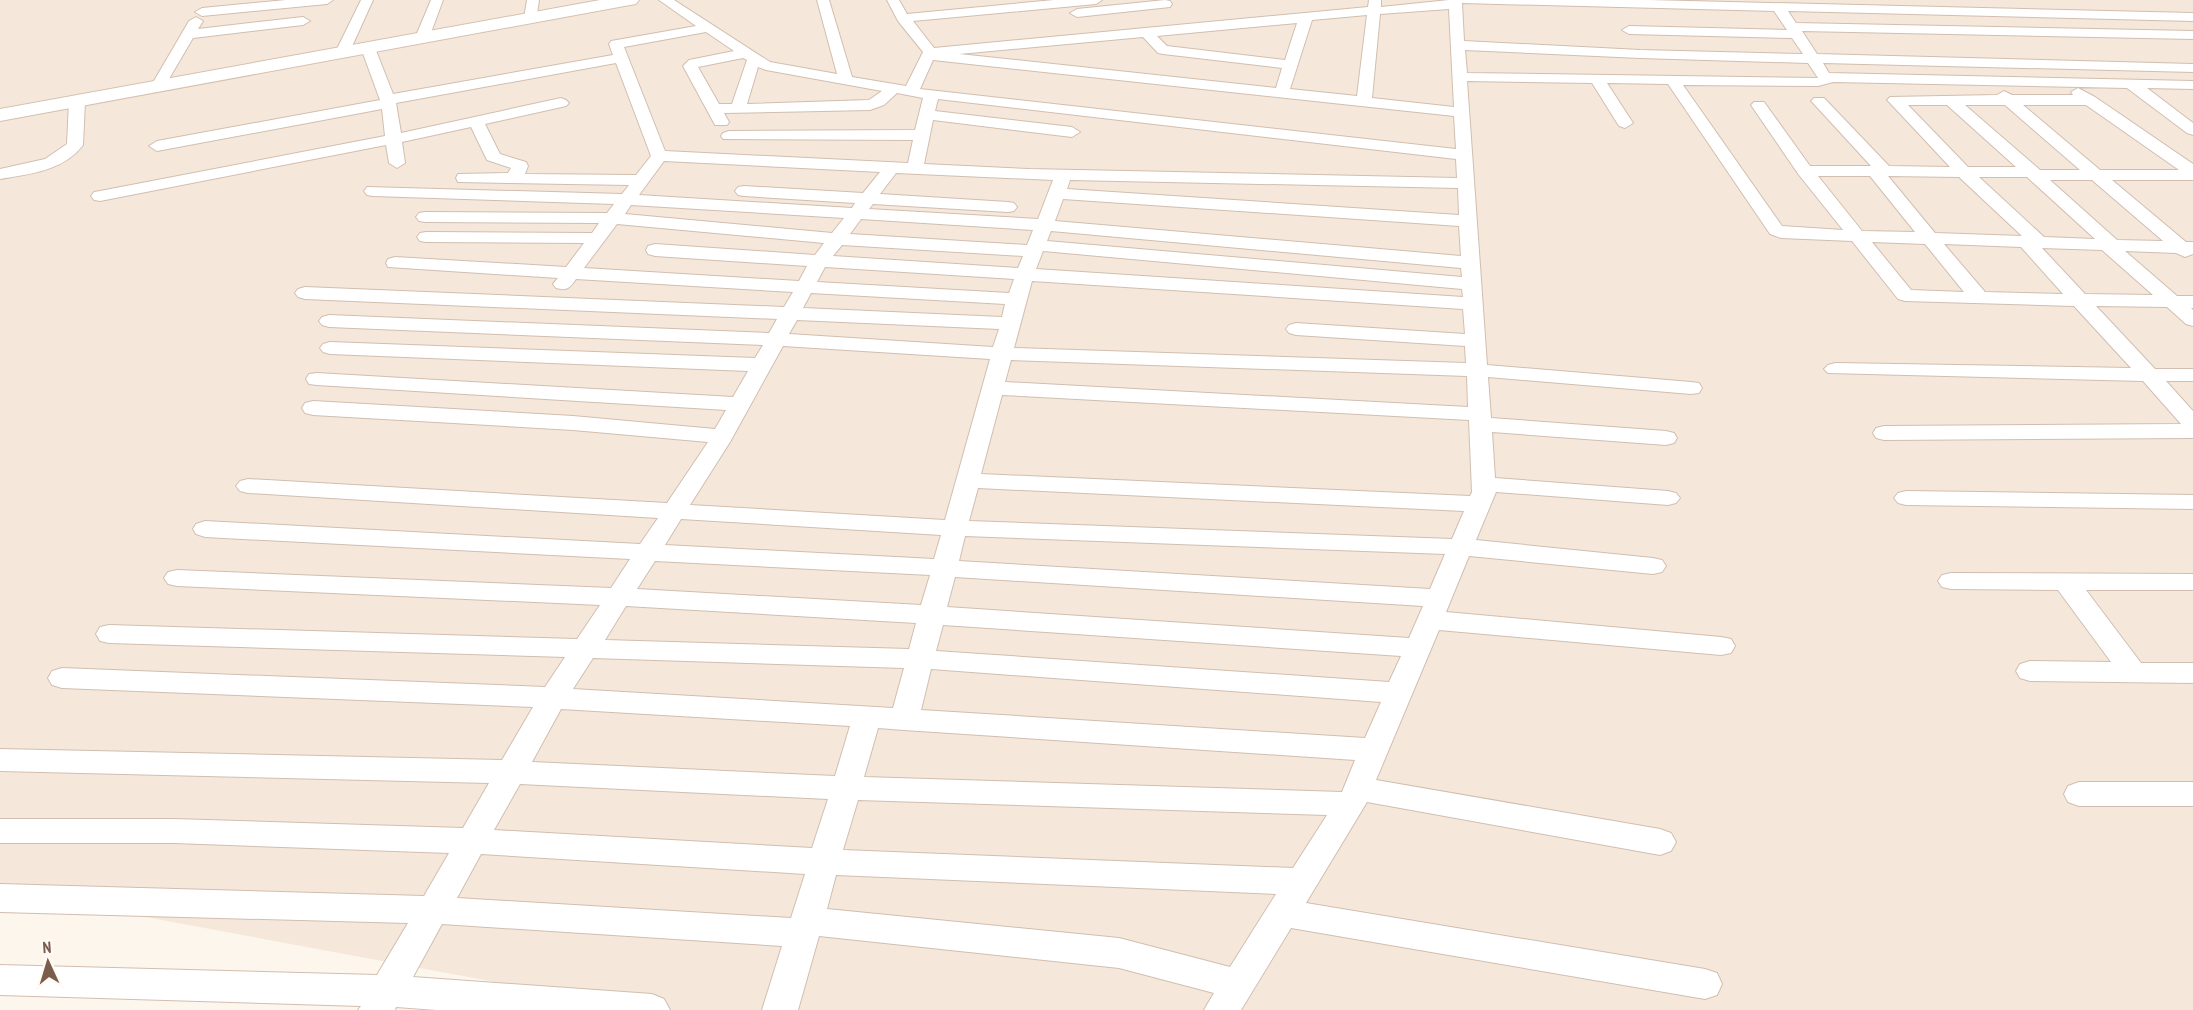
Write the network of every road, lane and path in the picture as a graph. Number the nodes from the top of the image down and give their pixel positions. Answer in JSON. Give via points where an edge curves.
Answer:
{"nodes":[{"id":1,"x":327,"y":0,"type":"edge"},
{"id":2,"x":367,"y":0,"type":"edge"},
{"id":3,"x":437,"y":0,"type":"edge"},
{"id":4,"x":630,"y":0,"type":"edge"},
{"id":5,"x":665,"y":0,"type":"edge"},
{"id":6,"x":823,"y":0,"type":"edge"},
{"id":7,"x":893,"y":0,"type":"edge"},
{"id":8,"x":937,"y":0,"type":"edge"},
{"id":9,"x":1096,"y":0,"type":"edge"},
{"id":10,"x":1301,"y":0,"type":"edge"},
{"id":11,"x":2138,"y":0,"type":"edge"},
{"id":12,"x":1070,"y":1,"type":"edge"},
{"id":13,"x":1615,"y":1,"type":"edge"},
{"id":14,"x":1163,"y":2,"type":"edge"},
{"id":15,"x":1458,"y":2,"type":"edge"},
{"id":16,"x":1782,"y":4,"type":"edge"},
{"id":17,"x":1375,"y":5,"type":"edge"},
{"id":18,"x":205,"y":6,"type":"edge"},
{"id":19,"x":532,"y":9,"type":"edge"},
{"id":20,"x":1960,"y":10,"type":"junction"},
{"id":21,"x":1082,"y":12,"type":"junction"},
{"id":22,"x":947,"y":14,"type":"junction"},
{"id":23,"x":2165,"y":15,"type":"junction"},
{"id":24,"x":1036,"y":17,"type":"dead end"},
{"id":25,"x":1307,"y":17,"type":"junction"},
{"id":26,"x":2193,"y":17,"type":"edge"},
{"id":27,"x":903,"y":18,"type":"junction"},
{"id":28,"x":303,"y":21,"type":"dead end"},
{"id":29,"x":708,"y":28,"type":"junction"},
{"id":30,"x":1188,"y":28,"type":"junction"},
{"id":31,"x":1629,"y":30,"type":"junction"},
{"id":32,"x":1988,"y":31,"type":"junction"},
{"id":33,"x":1146,"y":32,"type":"junction"},
{"id":34,"x":2193,"y":33,"type":"edge"},
{"id":35,"x":189,"y":34,"type":"junction"},
{"id":36,"x":1802,"y":37,"type":"junction"},
{"id":37,"x":422,"y":38,"type":"junction"},
{"id":38,"x":1458,"y":45,"type":"junction"},
{"id":39,"x":1284,"y":47,"type":"junction"},
{"id":40,"x":368,"y":48,"type":"junction"},
{"id":41,"x":342,"y":53,"type":"junction"},
{"id":42,"x":1182,"y":53,"type":"junction"},
{"id":43,"x":930,"y":54,"type":"junction"},
{"id":44,"x":1640,"y":54,"type":"junction"},
{"id":45,"x":749,"y":56,"type":"junction"},
{"id":46,"x":621,"y":58,"type":"junction"},
{"id":47,"x":1814,"y":59,"type":"junction"},
{"id":48,"x":2038,"y":64,"type":"junction"},
{"id":49,"x":1290,"y":65,"type":"junction"},
{"id":50,"x":2193,"y":68,"type":"edge"},
{"id":51,"x":1460,"y":77,"type":"junction"},
{"id":52,"x":1827,"y":77,"type":"junction"},
{"id":53,"x":1597,"y":79,"type":"junction"},
{"id":54,"x":846,"y":80,"type":"junction"},
{"id":55,"x":1652,"y":80,"type":"junction"},
{"id":56,"x":1672,"y":80,"type":"junction"},
{"id":57,"x":1986,"y":81,"type":"junction"},
{"id":58,"x":2065,"y":83,"type":"junction"},
{"id":59,"x":2131,"y":84,"type":"junction"},
{"id":60,"x":2193,"y":85,"type":"edge"},
{"id":61,"x":158,"y":87,"type":"junction"},
{"id":62,"x":894,"y":88,"type":"junction"},
{"id":63,"x":911,"y":91,"type":"junction"},
{"id":64,"x":1282,"y":92,"type":"junction"},
{"id":65,"x":930,"y":94,"type":"junction"},
{"id":66,"x":1950,"y":99,"type":"junction"},
{"id":67,"x":2008,"y":99,"type":"junction"},
{"id":68,"x":2090,"y":100,"type":"junction"},
{"id":69,"x":77,"y":101,"type":"junction"},
{"id":70,"x":388,"y":101,"type":"junction"},
{"id":71,"x":1364,"y":101,"type":"junction"},
{"id":72,"x":1819,"y":101,"type":"dead end"},
{"id":73,"x":561,"y":103,"type":"dead end"},
{"id":74,"x":1759,"y":105,"type":"dead end"},
{"id":75,"x":738,"y":108,"type":"junction"},
{"id":76,"x":714,"y":109,"type":"junction"},
{"id":77,"x":1461,"y":112,"type":"junction"},
{"id":78,"x":927,"y":115,"type":"junction"},
{"id":79,"x":0,"y":116,"type":"edge"},
{"id":80,"x":476,"y":121,"type":"junction"},
{"id":81,"x":1625,"y":123,"type":"dead end"},
{"id":82,"x":2193,"y":130,"type":"edge"},
{"id":83,"x":1072,"y":132,"type":"dead end"},
{"id":84,"x":923,"y":135,"type":"junction"},
{"id":85,"x":729,"y":136,"type":"junction"},
{"id":86,"x":394,"y":139,"type":"junction"},
{"id":87,"x":157,"y":146,"type":"dead end"},
{"id":88,"x":1462,"y":155,"type":"junction"},
{"id":89,"x":659,"y":156,"type":"junction"},
{"id":90,"x":725,"y":160,"type":"junction"},
{"id":91,"x":397,"y":163,"type":"dead end"},
{"id":92,"x":903,"y":168,"type":"junction"},
{"id":93,"x":1805,"y":171,"type":"junction"},
{"id":94,"x":1880,"y":172,"type":"junction"},
{"id":95,"x":1965,"y":172,"type":"junction"},
{"id":96,"x":2034,"y":173,"type":"junction"},
{"id":97,"x":0,"y":174,"type":"edge"},
{"id":98,"x":2193,"y":174,"type":"edge"},
{"id":99,"x":2096,"y":175,"type":"junction"},
{"id":100,"x":431,"y":177,"type":"dead end"},
{"id":101,"x":514,"y":178,"type":"junction"},
{"id":102,"x":1464,"y":183,"type":"junction"},
{"id":103,"x":634,"y":188,"type":"junction"},
{"id":104,"x":374,"y":191,"type":"dead end"},
{"id":105,"x":100,"y":196,"type":"dead end"},
{"id":106,"x":862,"y":206,"type":"junction"},
{"id":107,"x":425,"y":217,"type":"dead end"},
{"id":108,"x":612,"y":218,"type":"junction"},
{"id":109,"x":1467,"y":221,"type":"junction"},
{"id":110,"x":1044,"y":225,"type":"junction"},
{"id":111,"x":1856,"y":236,"type":"junction"},
{"id":112,"x":426,"y":237,"type":"dead end"},
{"id":113,"x":597,"y":238,"type":"junction"},
{"id":114,"x":837,"y":239,"type":"junction"},
{"id":115,"x":1931,"y":239,"type":"junction"},
{"id":116,"x":2033,"y":242,"type":"junction"},
{"id":117,"x":2110,"y":245,"type":"junction"},
{"id":118,"x":655,"y":250,"type":"dead end"},
{"id":119,"x":2189,"y":251,"type":"edge"},
{"id":120,"x":819,"y":262,"type":"junction"},
{"id":121,"x":395,"y":263,"type":"dead end"},
{"id":122,"x":570,"y":274,"type":"junction"},
{"id":123,"x":1472,"y":284,"type":"junction"},
{"id":124,"x":805,"y":287,"type":"junction"},
{"id":125,"x":305,"y":293,"type":"dead end"},
{"id":126,"x":1978,"y":298,"type":"junction"},
{"id":127,"x":2079,"y":300,"type":"junction"},
{"id":128,"x":2170,"y":302,"type":"junction"},
{"id":129,"x":2193,"y":302,"type":"edge"},
{"id":130,"x":550,"y":304,"type":"junction"},
{"id":131,"x":1013,"y":311,"type":"junction"},
{"id":132,"x":789,"y":315,"type":"junction"},
{"id":133,"x":2193,"y":320,"type":"edge"},
{"id":134,"x":329,"y":321,"type":"dead end"},
{"id":135,"x":532,"y":329,"type":"junction"},
{"id":136,"x":1296,"y":329,"type":"dead end"},
{"id":137,"x":776,"y":339,"type":"junction"},
{"id":138,"x":1476,"y":341,"type":"junction"},
{"id":139,"x":330,"y":348,"type":"dead end"},
{"id":140,"x":1002,"y":354,"type":"junction"},
{"id":141,"x":761,"y":365,"type":"junction"},
{"id":142,"x":1835,"y":369,"type":"dead end"},
{"id":143,"x":1477,"y":370,"type":"junction"},
{"id":144,"x":2149,"y":375,"type":"junction"},
{"id":145,"x":2193,"y":375,"type":"edge"},
{"id":146,"x":317,"y":379,"type":"dead end"},
{"id":147,"x":992,"y":388,"type":"junction"},
{"id":148,"x":1691,"y":388,"type":"dead end"},
{"id":149,"x":740,"y":404,"type":"junction"},
{"id":150,"x":313,"y":408,"type":"dead end"},
{"id":151,"x":1480,"y":419,"type":"junction"},
{"id":152,"x":2193,"y":424,"type":"edge"},
{"id":153,"x":2193,"y":431,"type":"edge"},
{"id":154,"x":1884,"y":433,"type":"dead end"},
{"id":155,"x":722,"y":436,"type":"junction"},
{"id":156,"x":1666,"y":438,"type":"dead end"},
{"id":157,"x":967,"y":480,"type":"junction"},
{"id":158,"x":248,"y":486,"type":"dead end"},
{"id":159,"x":1482,"y":494,"type":"junction"},
{"id":160,"x":1668,"y":498,"type":"dead end"},
{"id":161,"x":1906,"y":498,"type":"dead end"},
{"id":162,"x":2193,"y":502,"type":"edge"},
{"id":163,"x":675,"y":510,"type":"junction"},
{"id":164,"x":955,"y":528,"type":"junction"},
{"id":165,"x":205,"y":530,"type":"dead end"},
{"id":166,"x":1461,"y":548,"type":"junction"},
{"id":167,"x":647,"y":553,"type":"junction"},
{"id":168,"x":1653,"y":566,"type":"dead end"},
{"id":169,"x":944,"y":568,"type":"junction"},
{"id":170,"x":177,"y":578,"type":"dead end"},
{"id":171,"x":1951,"y":581,"type":"dead end"},
{"id":172,"x":2065,"y":581,"type":"junction"},
{"id":173,"x":2193,"y":582,"type":"edge"},
{"id":174,"x":619,"y":597,"type":"junction"},
{"id":175,"x":1435,"y":609,"type":"junction"},
{"id":176,"x":932,"y":615,"type":"junction"},
{"id":177,"x":109,"y":634,"type":"dead end"},
{"id":178,"x":1722,"y":646,"type":"dead end"},
{"id":179,"x":586,"y":648,"type":"junction"},
{"id":180,"x":1418,"y":648,"type":"junction"},
{"id":181,"x":920,"y":659,"type":"junction"},
{"id":182,"x":2030,"y":671,"type":"dead end"},
{"id":183,"x":2133,"y":672,"type":"junction"},
{"id":184,"x":2193,"y":673,"type":"edge"},
{"id":185,"x":62,"y":678,"type":"dead end"},
{"id":186,"x":1399,"y":693,"type":"junction"},
{"id":187,"x":554,"y":698,"type":"junction"},
{"id":188,"x":867,"y":718,"type":"junction"},
{"id":189,"x":904,"y":719,"type":"junction"},
{"id":190,"x":1375,"y":750,"type":"junction"},
{"id":191,"x":0,"y":760,"type":"edge"},
{"id":192,"x":511,"y":772,"type":"junction"},
{"id":193,"x":846,"y":789,"type":"junction"},
{"id":194,"x":2079,"y":794,"type":"dead end"},
{"id":195,"x":2193,"y":794,"type":"edge"},
{"id":196,"x":1354,"y":797,"type":"junction"},
{"id":197,"x":0,"y":831,"type":"edge"},
{"id":198,"x":472,"y":841,"type":"junction"},
{"id":199,"x":1660,"y":842,"type":"dead end"},
{"id":200,"x":824,"y":862,"type":"junction"},
{"id":201,"x":1300,"y":882,"type":"junction"},
{"id":202,"x":0,"y":898,"type":"edge"},
{"id":203,"x":433,"y":910,"type":"junction"},
{"id":204,"x":1283,"y":913,"type":"junction"},
{"id":205,"x":805,"y":927,"type":"junction"},
{"id":206,"x":0,"y":980,"type":"edge"},
{"id":207,"x":1705,"y":984,"type":"dead end"},
{"id":208,"x":1230,"y":997,"type":"edge"},
{"id":209,"x":381,"y":1000,"type":"edge"},
{"id":210,"x":652,"y":1010,"type":"edge"},
{"id":211,"x":780,"y":1010,"type":"edge"}],
"edges":[{"from":1,"to":18,"type":"street"},
{"from":2,"to":41,"type":"street"},
{"from":3,"to":37,"type":"street"},
{"from":4,"to":19,"type":"main road"},
{"from":5,"to":29,"type":"street"},
{"from":6,"to":54,"type":"street"},
{"from":7,"to":27,"type":"street"},
{"from":8,"to":22,"type":"street"},
{"from":9,"to":12,"type":"street"},
{"from":10,"to":25,"type":"street"},
{"from":11,"to":23,"type":"street"},
{"from":12,"to":21,"type":"street"},
{"from":12,"to":22,"type":"street"},
{"from":13,"to":15,"type":"street"},
{"from":13,"to":16,"type":"street"},
{"from":13,"to":31,"type":"street"},
{"from":14,"to":21,"type":"street"},
{"from":14,"to":30,"type":"street"},
{"from":15,"to":17,"type":"street"},
{"from":15,"to":38,"type":"street"},
{"from":16,"to":20,"type":"street"},
{"from":16,"to":36,"type":"street"},
{"from":17,"to":25,"type":"street"},
{"from":17,"to":71,"type":"street"},
{"from":18,"to":35,"type":"street"},
{"from":19,"to":37,"type":"main road"},
{"from":20,"to":23,"type":"street"},
{"from":20,"to":32,"type":"street"},
{"from":21,"to":24,"type":"street"},
{"from":22,"to":27,"type":"street"},
{"from":23,"to":26,"type":"street"},
{"from":23,"to":34,"type":"street"},
{"from":25,"to":30,"type":"street","via":[[1270,16]]},
{"from":25,"to":39,"type":"street"},
{"from":27,"to":43,"type":"street"},
{"from":28,"to":35,"type":"street"},
{"from":29,"to":45,"type":"street"},
{"from":29,"to":46,"type":"street","via":[[615,44]]},
{"from":30,"to":33,"type":"street"},
{"from":31,"to":36,"type":"street"},
{"from":31,"to":44,"type":"street"},
{"from":32,"to":34,"type":"street"},
{"from":32,"to":36,"type":"street"},
{"from":32,"to":48,"type":"street"},
{"from":33,"to":42,"type":"street","via":[[1159,49]]},
{"from":33,"to":43,"type":"street"},
{"from":35,"to":61,"type":"street"},
{"from":36,"to":47,"type":"street"},
{"from":37,"to":40,"type":"main road"},
{"from":38,"to":44,"type":"street"},
{"from":38,"to":51,"type":"street"},
{"from":39,"to":42,"type":"street"},
{"from":39,"to":49,"type":"street"},
{"from":40,"to":41,"type":"main road"},
{"from":40,"to":70,"type":"street"},
{"from":41,"to":61,"type":"main road"},
{"from":42,"to":49,"type":"street"},
{"from":43,"to":63,"type":"street"},
{"from":43,"to":64,"type":"street"},
{"from":44,"to":47,"type":"street"},
{"from":44,"to":55,"type":"street"},
{"from":45,"to":54,"type":"street","via":[[776,68]]},
{"from":45,"to":75,"type":"street"},
{"from":45,"to":76,"type":"street","via":[[691,65]]},
{"from":46,"to":70,"type":"street"},
{"from":46,"to":89,"type":"street"},
{"from":47,"to":48,"type":"street"},
{"from":47,"to":52,"type":"street"},
{"from":48,"to":50,"type":"street"},
{"from":48,"to":58,"type":"street"},
{"from":49,"to":64,"type":"street"},
{"from":51,"to":53,"type":"street"},
{"from":51,"to":77,"type":"street"},
{"from":52,"to":56,"type":"street","via":[[1818,82]]},
{"from":52,"to":57,"type":"street"},
{"from":53,"to":55,"type":"street"},
{"from":53,"to":81,"type":"street"},
{"from":54,"to":62,"type":"street"},
{"from":55,"to":56,"type":"street"},
{"from":56,"to":111,"type":"street","via":[[1776,230],[1787,235]]},
{"from":57,"to":58,"type":"street"},
{"from":57,"to":67,"type":"street"},
{"from":58,"to":59,"type":"street"},
{"from":58,"to":68,"type":"street"},
{"from":59,"to":60,"type":"street"},
{"from":59,"to":82,"type":"street"},
{"from":61,"to":69,"type":"main road"},
{"from":62,"to":63,"type":"street"},
{"from":62,"to":75,"type":"street","via":[[870,105]]},
{"from":63,"to":65,"type":"street"},
{"from":64,"to":71,"type":"street"},
{"from":65,"to":78,"type":"street"},
{"from":65,"to":88,"type":"street"},
{"from":66,"to":67,"type":"street"},
{"from":66,"to":95,"type":"street","via":[[1894,101]]},
{"from":66,"to":96,"type":"street"},
{"from":67,"to":68,"type":"street"},
{"from":67,"to":99,"type":"street"},
{"from":68,"to":98,"type":"street"},
{"from":69,"to":79,"type":"main road"},
{"from":69,"to":97,"type":"street","via":[[75,145],[71,150],[44,165]]},
{"from":70,"to":86,"type":"street"},
{"from":70,"to":87,"type":"street"},
{"from":71,"to":77,"type":"street"},
{"from":72,"to":94,"type":"street"},
{"from":73,"to":80,"type":"street"},
{"from":74,"to":93,"type":"street"},
{"from":75,"to":76,"type":"street"},
{"from":76,"to":85,"type":"street"},
{"from":77,"to":88,"type":"street"},
{"from":78,"to":83,"type":"street"},
{"from":78,"to":84,"type":"street"},
{"from":80,"to":86,"type":"street"},
{"from":80,"to":101,"type":"street","via":[[493,157],[520,166]]},
{"from":84,"to":85,"type":"street"},
{"from":84,"to":92,"type":"street"},
{"from":85,"to":90,"type":"street"},
{"from":86,"to":91,"type":"street"},
{"from":86,"to":105,"type":"street"},
{"from":88,"to":102,"type":"street"},
{"from":89,"to":90,"type":"street"},
{"from":89,"to":103,"type":"street"},
{"from":90,"to":92,"type":"street"},
{"from":92,"to":106,"type":"street"},
{"from":92,"to":110,"type":"street"},
{"from":93,"to":94,"type":"street"},
{"from":93,"to":111,"type":"street"},
{"from":94,"to":95,"type":"street"},
{"from":94,"to":115,"type":"street"},
{"from":95,"to":96,"type":"street"},
{"from":95,"to":116,"type":"street"},
{"from":96,"to":99,"type":"street"},
{"from":96,"to":117,"type":"street"},
{"from":98,"to":99,"type":"street"},
{"from":99,"to":119,"type":"street"},
{"from":100,"to":101,"type":"street"},
{"from":101,"to":103,"type":"street"},
{"from":102,"to":109,"type":"street"},
{"from":102,"to":110,"type":"street"},
{"from":103,"to":104,"type":"street"},
{"from":103,"to":106,"type":"street"},
{"from":103,"to":108,"type":"street"},
{"from":106,"to":110,"type":"street"},
{"from":106,"to":114,"type":"street"},
{"from":107,"to":108,"type":"street"},
{"from":108,"to":113,"type":"street"},
{"from":108,"to":114,"type":"street"},
{"from":109,"to":110,"type":"street"},
{"from":109,"to":123,"type":"street"},
{"from":110,"to":114,"type":"street"},
{"from":110,"to":120,"type":"street"},
{"from":110,"to":123,"type":"street"},
{"from":110,"to":123,"type":"street"},
{"from":110,"to":131,"type":"street"},
{"from":111,"to":115,"type":"street"},
{"from":111,"to":126,"type":"street","via":[[1905,295]]},
{"from":112,"to":113,"type":"street"},
{"from":113,"to":122,"type":"street"},
{"from":114,"to":120,"type":"street"},
{"from":115,"to":116,"type":"street"},
{"from":115,"to":126,"type":"street"},
{"from":116,"to":117,"type":"street"},
{"from":116,"to":127,"type":"street"},
{"from":117,"to":119,"type":"street"},
{"from":117,"to":128,"type":"street"},
{"from":118,"to":120,"type":"street"},
{"from":120,"to":124,"type":"street"},
{"from":121,"to":122,"type":"street"},
{"from":122,"to":124,"type":"street"},
{"from":122,"to":130,"type":"street"},
{"from":123,"to":138,"type":"street"},
{"from":124,"to":131,"type":"street"},
{"from":124,"to":132,"type":"street"},
{"from":125,"to":130,"type":"street"},
{"from":126,"to":127,"type":"street"},
{"from":127,"to":128,"type":"street"},
{"from":127,"to":144,"type":"street"},
{"from":128,"to":129,"type":"street"},
{"from":128,"to":133,"type":"street"},
{"from":130,"to":132,"type":"street"},
{"from":130,"to":135,"type":"street"},
{"from":131,"to":132,"type":"street"},
{"from":131,"to":140,"type":"street"},
{"from":132,"to":137,"type":"street"},
{"from":134,"to":135,"type":"street"},
{"from":135,"to":137,"type":"street"},
{"from":136,"to":138,"type":"street"},
{"from":137,"to":140,"type":"street"},
{"from":137,"to":141,"type":"street"},
{"from":138,"to":143,"type":"street"},
{"from":139,"to":141,"type":"street"},
{"from":140,"to":143,"type":"street"},
{"from":140,"to":147,"type":"street"},
{"from":141,"to":149,"type":"street"},
{"from":142,"to":144,"type":"street"},
{"from":143,"to":148,"type":"street"},
{"from":143,"to":151,"type":"street"},
{"from":144,"to":145,"type":"street"},
{"from":144,"to":152,"type":"street"},
{"from":146,"to":149,"type":"street"},
{"from":147,"to":151,"type":"street"},
{"from":147,"to":157,"type":"street"},
{"from":149,"to":155,"type":"street"},
{"from":150,"to":155,"type":"street"},
{"from":151,"to":156,"type":"street"},
{"from":151,"to":159,"type":"street"},
{"from":153,"to":154,"type":"street"},
{"from":155,"to":163,"type":"street"},
{"from":157,"to":159,"type":"street"},
{"from":157,"to":164,"type":"street"},
{"from":158,"to":163,"type":"street"},
{"from":159,"to":160,"type":"street"},
{"from":159,"to":166,"type":"street"},
{"from":161,"to":162,"type":"street"},
{"from":163,"to":164,"type":"street"},
{"from":163,"to":167,"type":"street"},
{"from":164,"to":166,"type":"street"},
{"from":164,"to":169,"type":"street"},
{"from":165,"to":167,"type":"street"},
{"from":166,"to":168,"type":"street"},
{"from":166,"to":175,"type":"street"},
{"from":167,"to":169,"type":"street"},
{"from":167,"to":174,"type":"street"},
{"from":169,"to":175,"type":"street"},
{"from":169,"to":176,"type":"street"},
{"from":170,"to":174,"type":"street"},
{"from":171,"to":172,"type":"street"},
{"from":172,"to":173,"type":"street"},
{"from":172,"to":183,"type":"street"},
{"from":174,"to":176,"type":"street"},
{"from":174,"to":179,"type":"street"},
{"from":175,"to":178,"type":"street"},
{"from":175,"to":180,"type":"street"},
{"from":176,"to":180,"type":"street"},
{"from":176,"to":181,"type":"street"},
{"from":177,"to":179,"type":"street"},
{"from":179,"to":181,"type":"street"},
{"from":179,"to":187,"type":"street"},
{"from":180,"to":186,"type":"street"},
{"from":181,"to":186,"type":"street"},
{"from":181,"to":189,"type":"street"},
{"from":182,"to":183,"type":"street"},
{"from":183,"to":184,"type":"street"},
{"from":185,"to":187,"type":"street"},
{"from":186,"to":190,"type":"street"},
{"from":187,"to":188,"type":"street"},
{"from":187,"to":192,"type":"street"},
{"from":188,"to":189,"type":"street"},
{"from":188,"to":193,"type":"street"},
{"from":189,"to":190,"type":"street"},
{"from":190,"to":196,"type":"street"},
{"from":191,"to":192,"type":"street"},
{"from":192,"to":193,"type":"street"},
{"from":192,"to":198,"type":"street"},
{"from":193,"to":196,"type":"street"},
{"from":193,"to":200,"type":"street"},
{"from":194,"to":195,"type":"street"},
{"from":196,"to":199,"type":"street"},
{"from":196,"to":201,"type":"street"},
{"from":197,"to":198,"type":"street","via":[[174,831]]},
{"from":198,"to":200,"type":"street"},
{"from":198,"to":203,"type":"street"},
{"from":200,"to":201,"type":"street"},
{"from":200,"to":205,"type":"street"},
{"from":201,"to":204,"type":"street"},
{"from":202,"to":203,"type":"street"},
{"from":203,"to":205,"type":"street"},
{"from":203,"to":209,"type":"street"},
{"from":204,"to":207,"type":"street"},
{"from":204,"to":208,"type":"street"},
{"from":205,"to":208,"type":"street","via":[[1119,953]]},
{"from":205,"to":211,"type":"street"},
{"from":206,"to":209,"type":"street"},
{"from":209,"to":210,"type":"street"}]}
